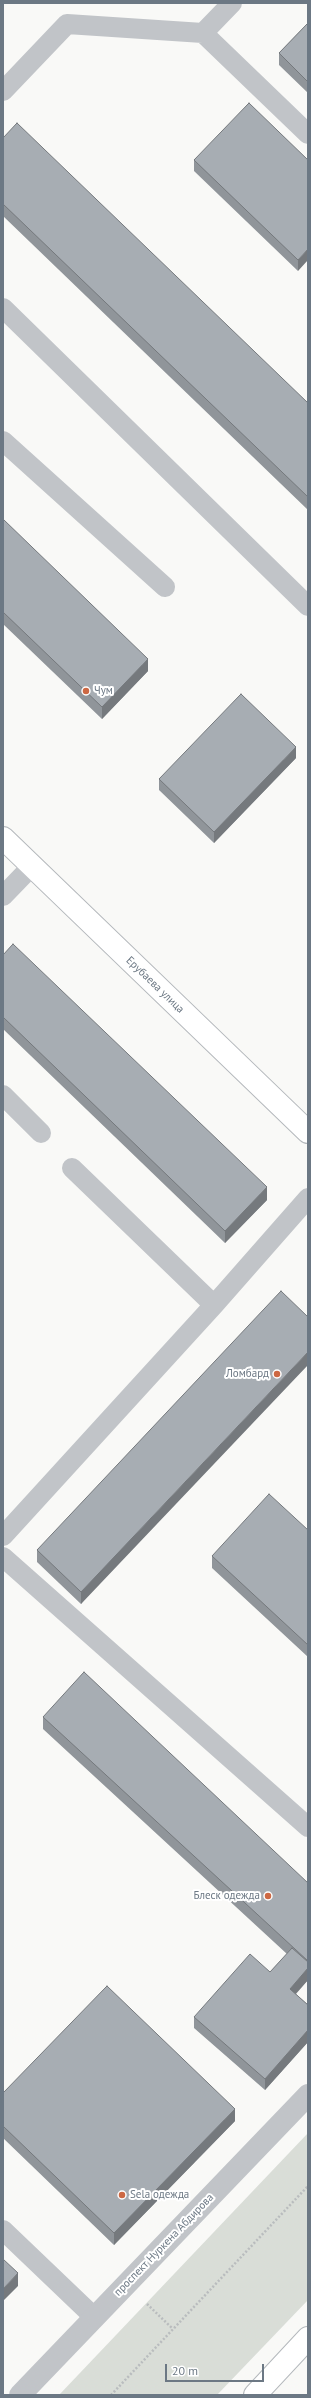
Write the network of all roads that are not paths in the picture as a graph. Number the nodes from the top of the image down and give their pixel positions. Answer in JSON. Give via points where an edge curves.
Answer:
{"nodes":[{"id":1,"x":232,"y":3,"type":"edge"},
{"id":2,"x":203,"y":33,"type":"junction"},
{"id":3,"x":3,"y":91,"type":"edge"},
{"id":4,"x":308,"y":134,"type":"edge"},
{"id":5,"x":3,"y":308,"type":"edge"},
{"id":6,"x":3,"y":441,"type":"edge"},
{"id":7,"x":165,"y":587,"type":"dead end"},
{"id":8,"x":308,"y":606,"type":"edge"},
{"id":9,"x":3,"y":838,"type":"edge"},
{"id":10,"x":32,"y":866,"type":"junction"},
{"id":11,"x":3,"y":896,"type":"edge"},
{"id":12,"x":3,"y":1095,"type":"edge"},
{"id":13,"x":308,"y":1132,"type":"edge"},
{"id":14,"x":41,"y":1133,"type":"dead end"},
{"id":15,"x":72,"y":1168,"type":"dead end"},
{"id":16,"x":308,"y":1198,"type":"edge"},
{"id":17,"x":214,"y":1305,"type":"junction"},
{"id":18,"x":3,"y":1536,"type":"edge"},
{"id":19,"x":3,"y":1557,"type":"edge"},
{"id":20,"x":308,"y":1827,"type":"edge"},
{"id":21,"x":308,"y":2095,"type":"edge"},
{"id":22,"x":3,"y":2230,"type":"edge"},
{"id":23,"x":94,"y":2317,"type":"junction"},
{"id":24,"x":308,"y":2338,"type":"edge"},
{"id":25,"x":258,"y":2394,"type":"edge"},
{"id":26,"x":20,"y":2395,"type":"edge"}],
"edges":[{"from":1,"to":2,"type":"lane"},
{"from":2,"to":3,"type":"lane","via":[[67,24]]},
{"from":2,"to":4,"type":"lane"},
{"from":5,"to":8,"type":"lane"},
{"from":6,"to":7,"type":"lane"},
{"from":9,"to":10,"type":"main road","name":"Ерубаева улица"},
{"from":10,"to":11,"type":"lane"},
{"from":10,"to":13,"type":"main road","name":"Ерубаева улица"},
{"from":12,"to":14,"type":"lane"},
{"from":15,"to":17,"type":"lane"},
{"from":16,"to":17,"type":"lane"},
{"from":17,"to":18,"type":"lane"},
{"from":19,"to":20,"type":"lane"},
{"from":21,"to":23,"type":"street","name":"проспект Нуркена Абдирова"},
{"from":22,"to":23,"type":"lane"},
{"from":23,"to":26,"type":"street","name":"проспект Нуркена Абдирова"},
{"from":24,"to":25,"type":"main road"}]}
